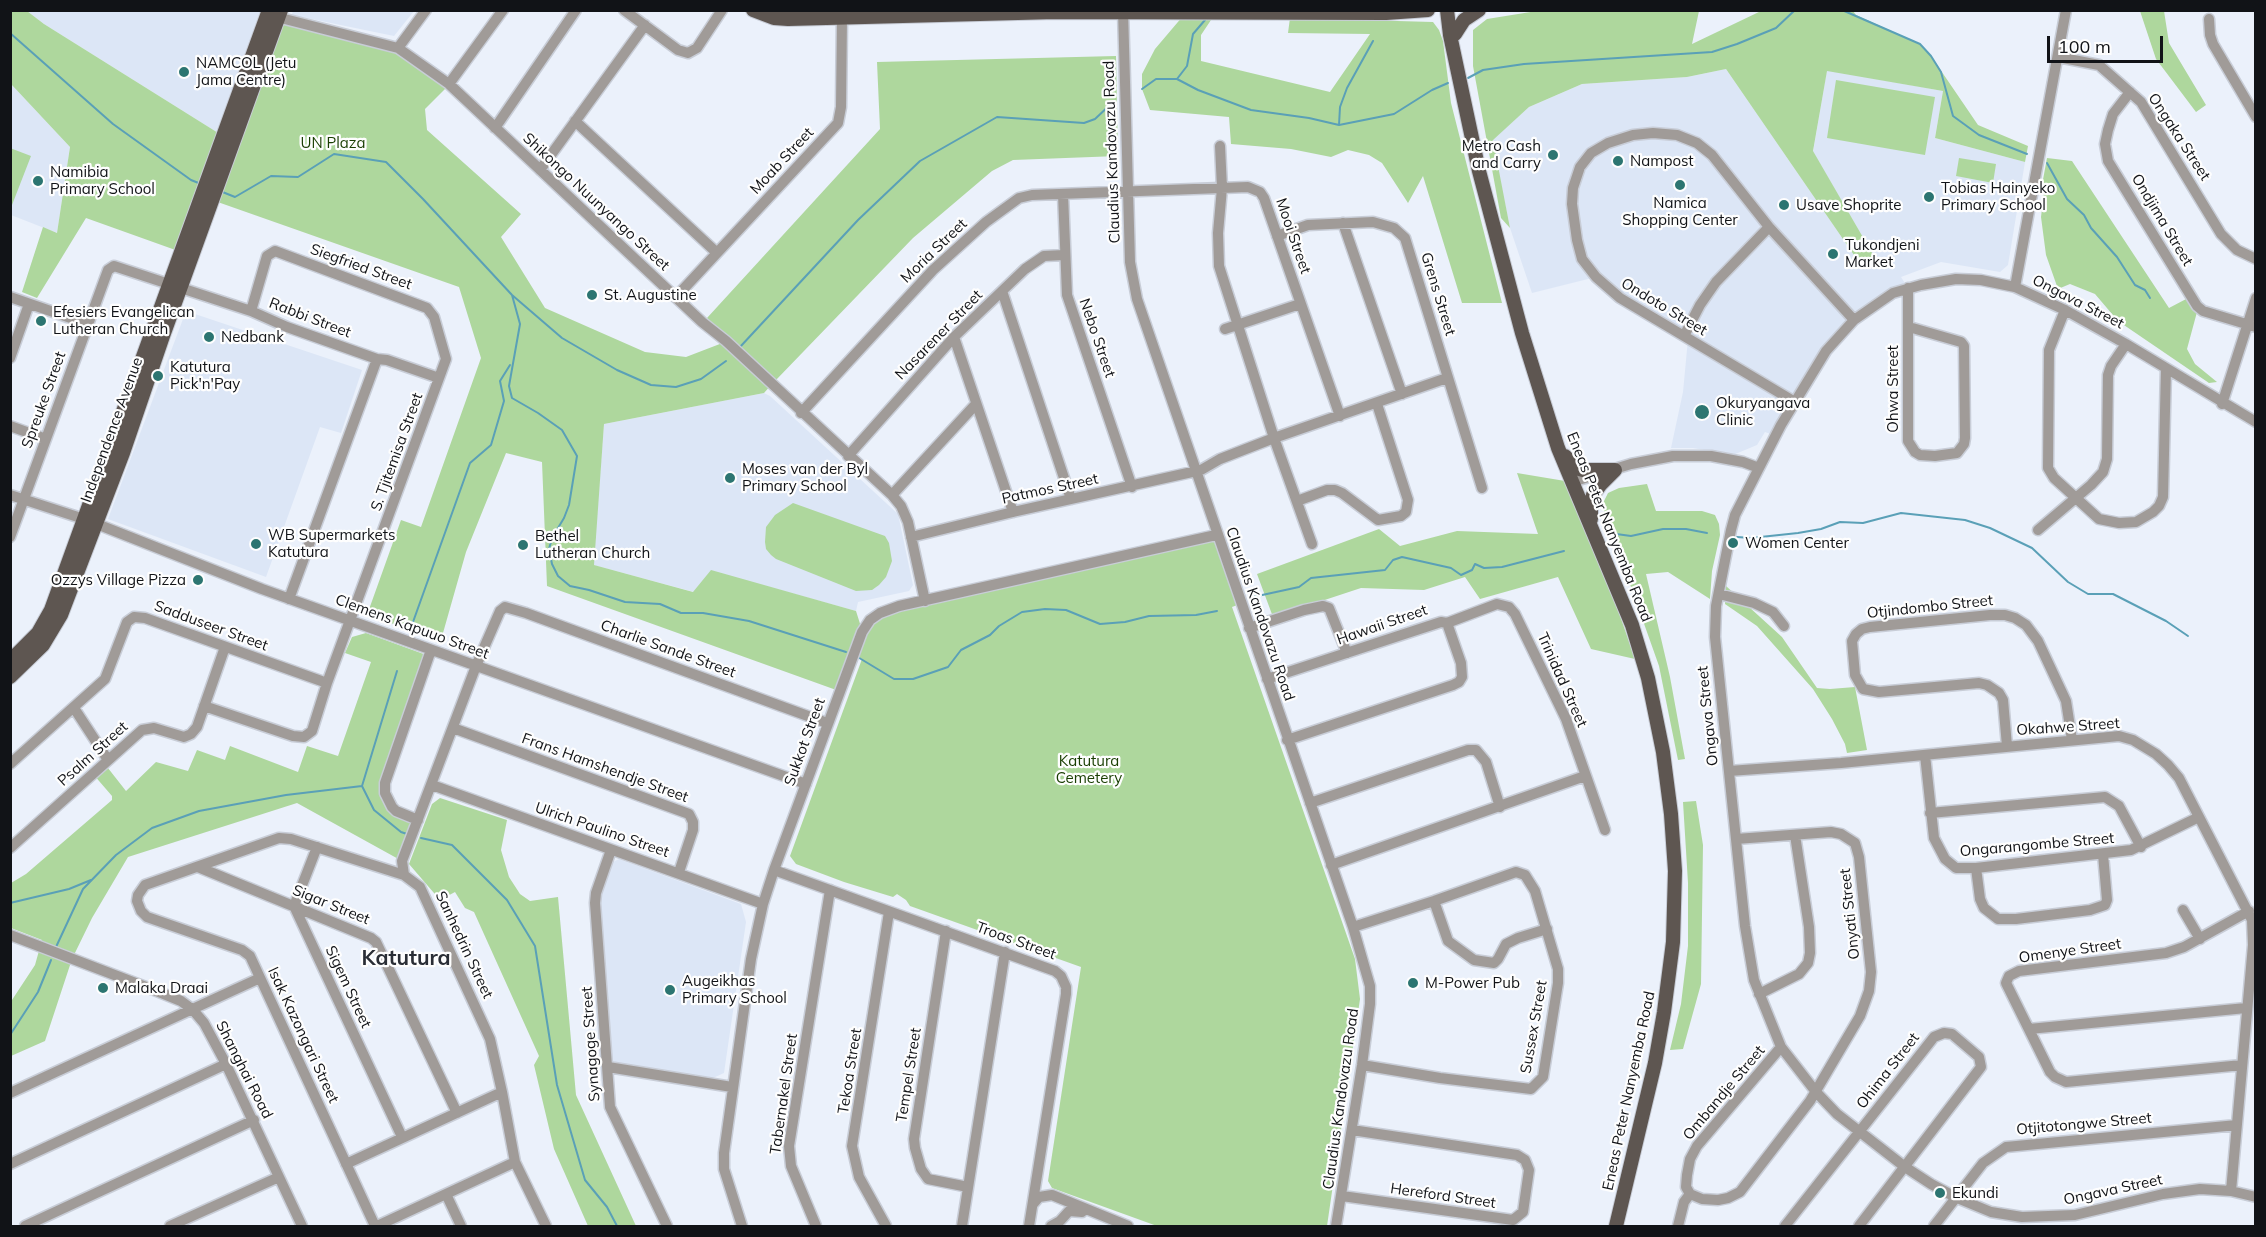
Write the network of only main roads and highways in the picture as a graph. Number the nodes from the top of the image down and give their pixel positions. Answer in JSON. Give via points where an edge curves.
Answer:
{"nodes":[{"id":1,"x":753,"y":10,"type":"edge"},
{"id":2,"x":1428,"y":10,"type":"edge"},
{"id":3,"x":1447,"y":10,"type":"edge"},
{"id":4,"x":1454,"y":10,"type":"edge"},
{"id":5,"x":1479,"y":10,"type":"edge"},
{"id":6,"x":1056,"y":11,"type":"edge"},
{"id":7,"x":1123,"y":11,"type":"edge"},
{"id":8,"x":952,"y":12,"type":"edge"},
{"id":9,"x":274,"y":13,"type":"edge"},
{"id":10,"x":1455,"y":34,"type":"junction"},
{"id":11,"x":1456,"y":59,"type":"junction"},
{"id":12,"x":1558,"y":448,"type":"junction"},
{"id":13,"x":90,"y":521,"type":"junction"},
{"id":14,"x":1592,"y":529,"type":"junction"},
{"id":15,"x":10,"y":661,"type":"edge"},
{"id":16,"x":10,"y":677,"type":"edge"},
{"id":17,"x":1616,"y":1227,"type":"edge"}],
"edges":[{"from":1,"to":8,"type":"main road","via":[[783,19]]},
{"from":2,"to":7,"type":"main road"},
{"from":3,"to":11,"type":"main road","name":"Eneas Peter Nanyemba Road"},
{"from":4,"to":10,"type":"main road","name":"Eneas Peter Nanyemba Road"},
{"from":5,"to":10,"type":"main road","via":[[1464,20]]},
{"from":6,"to":7,"type":"main road"},
{"from":6,"to":8,"type":"main road"},
{"from":9,"to":13,"type":"main road","name":"Independence Avenue"},
{"from":10,"to":11,"type":"main road","name":"Eneas Peter Nanyemba Road"},
{"from":11,"to":12,"type":"main road","name":"Eneas Peter Nanyemba Road","via":[[1495,236]]},
{"from":12,"to":14,"type":"main road","name":"Eneas Peter Nanyemba Road"},
{"from":12,"to":14,"type":"main road","via":[[1576,468],[1615,470],[1593,495]]},
{"from":13,"to":15,"type":"main road","name":"Independence Avenue","via":[[38,633]]},
{"from":13,"to":16,"type":"main road","name":"Independence Avenue","via":[[57,624],[43,645]]},
{"from":14,"to":17,"type":"main road","name":"Eneas Peter Nanyemba Road","via":[[1620,593],[1648,678],[1664,752],[1675,871],[1673,942],[1664,1012]]}]}
